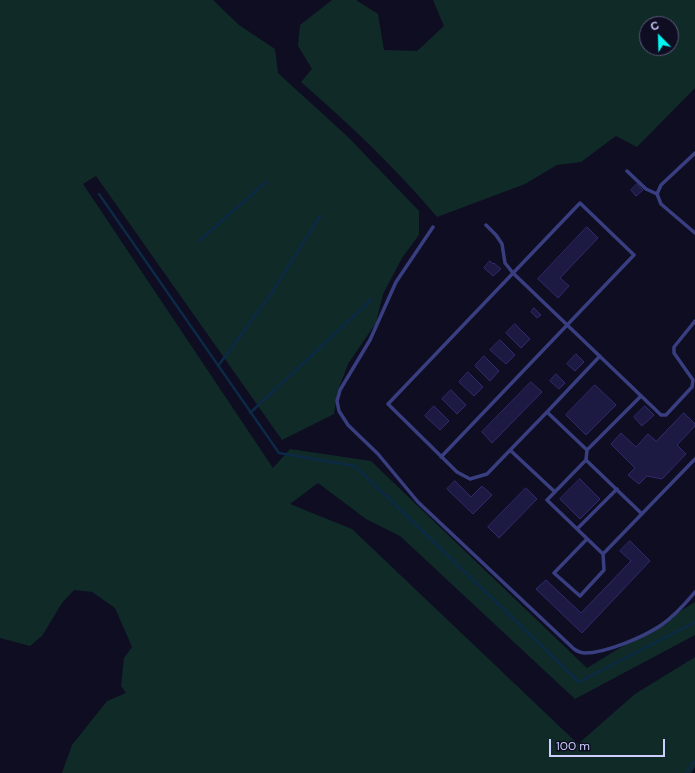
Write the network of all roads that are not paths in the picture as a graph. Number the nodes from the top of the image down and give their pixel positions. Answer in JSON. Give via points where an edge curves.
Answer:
{"nodes":[{"id":1,"x":695,"y":153,"type":"edge"},
{"id":2,"x":627,"y":171,"type":"dead end"},
{"id":3,"x":656,"y":194,"type":"junction"},
{"id":4,"x":486,"y":225,"type":"dead end"},
{"id":5,"x":433,"y":226,"type":"dead end"},
{"id":6,"x":695,"y":233,"type":"edge"},
{"id":7,"x":513,"y":273,"type":"junction"},
{"id":8,"x":695,"y":321,"type":"edge"},
{"id":9,"x":567,"y":325,"type":"junction"},
{"id":10,"x":600,"y":356,"type":"junction"},
{"id":11,"x":641,"y":396,"type":"junction"},
{"id":12,"x":547,"y":412,"type":"junction"},
{"id":13,"x":510,"y":450,"type":"junction"},
{"id":14,"x":587,"y":450,"type":"junction"},
{"id":15,"x":441,"y":457,"type":"junction"},
{"id":16,"x":695,"y":459,"type":"edge"},
{"id":17,"x":586,"y":460,"type":"junction"},
{"id":18,"x":617,"y":489,"type":"junction"},
{"id":19,"x":555,"y":492,"type":"junction"},
{"id":20,"x":642,"y":514,"type":"junction"},
{"id":21,"x":577,"y":529,"type":"junction"},
{"id":22,"x":587,"y":539,"type":"junction"},
{"id":23,"x":602,"y":554,"type":"junction"},
{"id":24,"x":695,"y":592,"type":"edge"}],
"edges":[{"from":1,"to":3,"type":"lane","via":[[661,185]]},
{"from":2,"to":3,"type":"lane","via":[[646,189]]},
{"from":3,"to":6,"type":"lane","via":[[661,204]]},
{"from":4,"to":7,"type":"lane","via":[[502,244],[505,262]]},
{"from":5,"to":24,"type":"lane","via":[[396,282],[370,340],[340,390],[337,401],[339,411],[348,425],[378,454],[418,502],[574,649],[584,653],[605,650],[630,641],[660,626]]},
{"from":7,"to":9,"type":"lane"},
{"from":7,"to":9,"type":"lane","via":[[580,203],[634,256]]},
{"from":7,"to":15,"type":"lane","via":[[388,404]]},
{"from":8,"to":11,"type":"lane","via":[[674,347],[674,353],[693,380],[692,387],[666,415],[661,415]]},
{"from":9,"to":10,"type":"lane"},
{"from":9,"to":15,"type":"lane"},
{"from":10,"to":11,"type":"lane"},
{"from":10,"to":12,"type":"lane"},
{"from":11,"to":14,"type":"lane"},
{"from":12,"to":13,"type":"lane"},
{"from":12,"to":14,"type":"lane"},
{"from":13,"to":15,"type":"lane","via":[[487,474],[470,479],[457,472]]},
{"from":13,"to":19,"type":"lane"},
{"from":14,"to":17,"type":"lane"},
{"from":16,"to":20,"type":"lane"},
{"from":17,"to":18,"type":"lane"},
{"from":17,"to":19,"type":"lane"},
{"from":18,"to":20,"type":"lane"},
{"from":18,"to":21,"type":"lane"},
{"from":19,"to":21,"type":"lane","via":[[547,500]]},
{"from":20,"to":23,"type":"lane"},
{"from":21,"to":22,"type":"lane"},
{"from":22,"to":23,"type":"lane"},
{"from":22,"to":23,"type":"lane","via":[[554,573],[580,596],[604,570]]}]}
